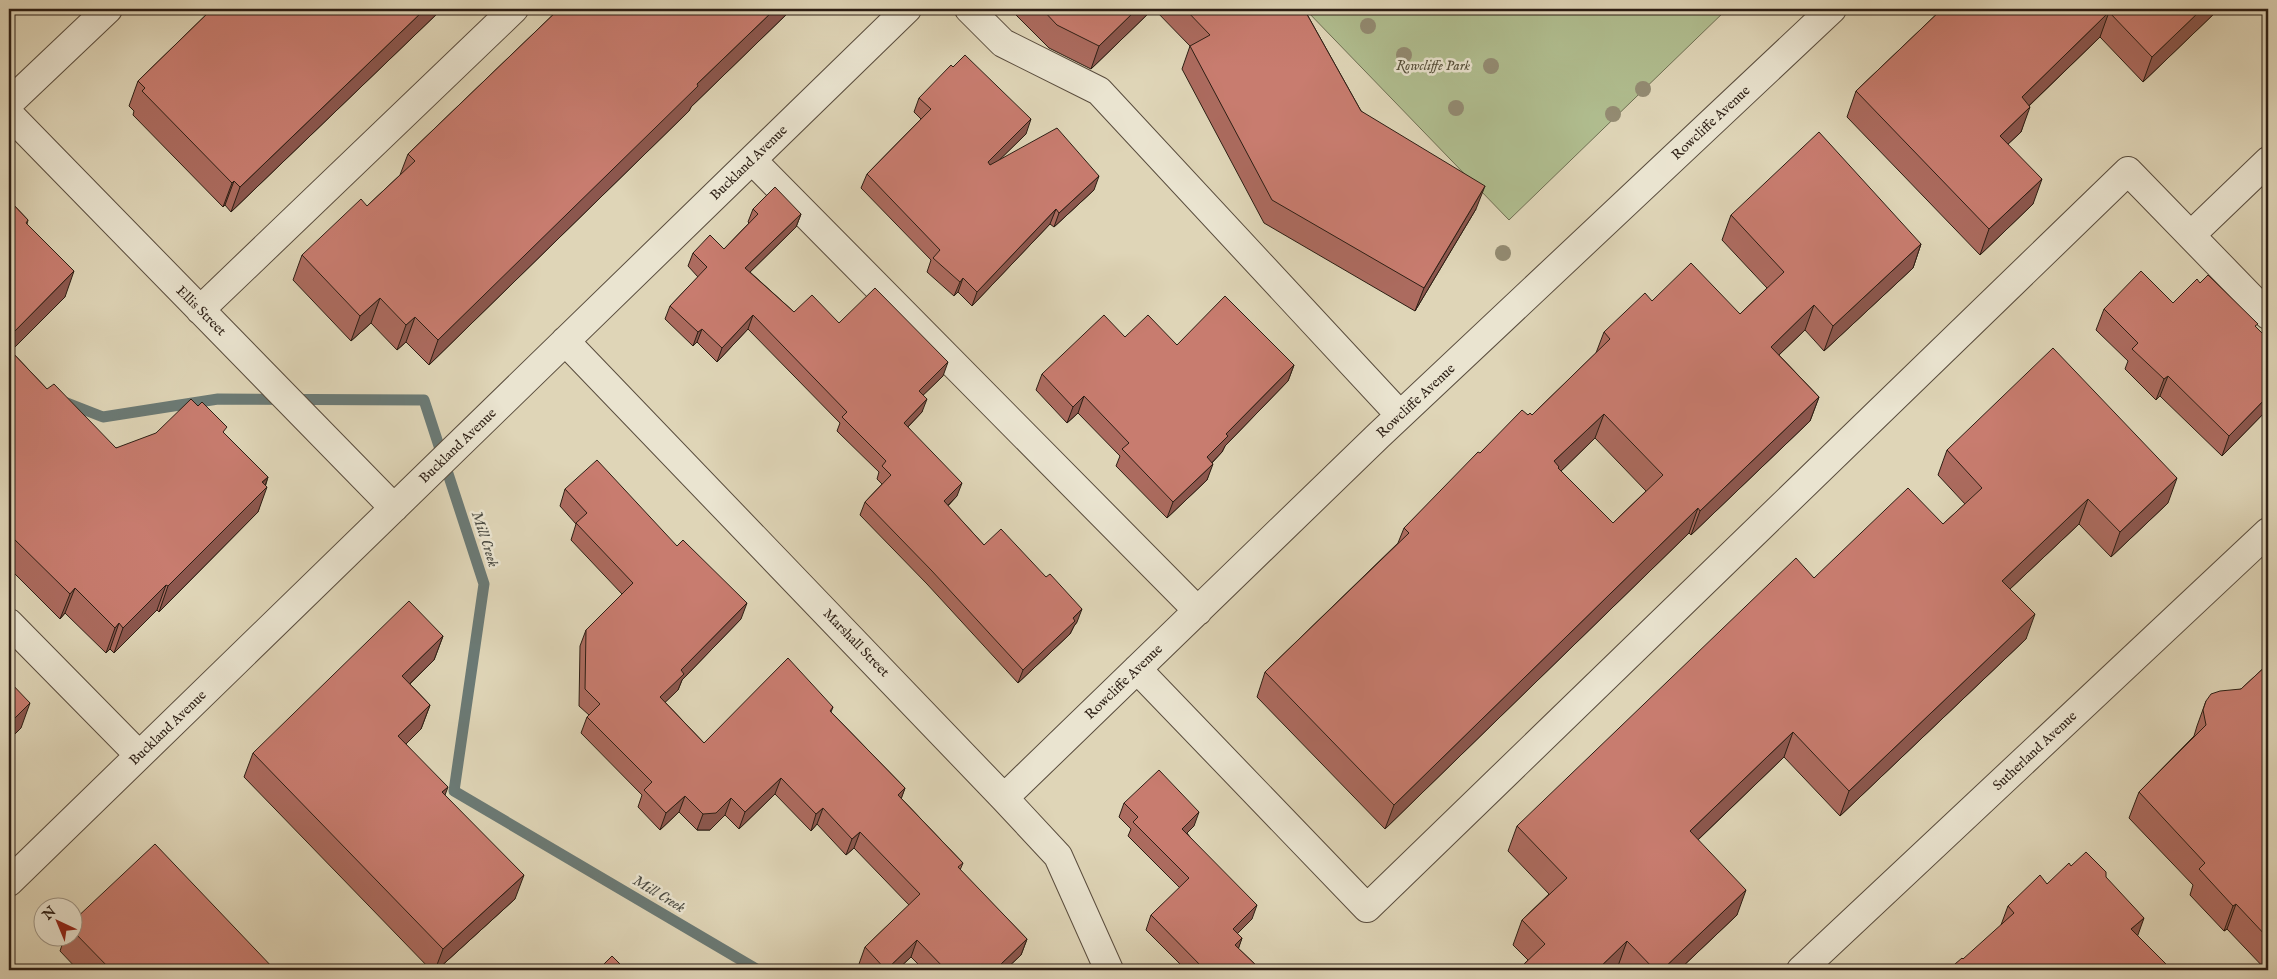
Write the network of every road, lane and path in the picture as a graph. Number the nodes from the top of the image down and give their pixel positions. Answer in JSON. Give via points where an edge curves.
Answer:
{"nodes":[{"id":1,"x":108,"y":9,"type":"edge"},
{"id":2,"x":514,"y":9,"type":"edge"},
{"id":3,"x":907,"y":9,"type":"edge"},
{"id":4,"x":969,"y":9,"type":"edge"},
{"id":5,"x":1832,"y":9,"type":"edge"},
{"id":6,"x":9,"y":103,"type":"edge"},
{"id":7,"x":9,"y":114,"type":"edge"},
{"id":8,"x":752,"y":160,"type":"junction"},
{"id":9,"x":2268,"y":161,"type":"edge"},
{"id":10,"x":2191,"y":235,"type":"junction"},
{"id":11,"x":200,"y":310,"type":"junction"},
{"id":12,"x":2268,"y":315,"type":"edge"},
{"id":13,"x":566,"y":341,"type":"junction"},
{"id":14,"x":1400,"y":416,"type":"junction"},
{"id":15,"x":394,"y":508,"type":"junction"},
{"id":16,"x":2268,"y":532,"type":"edge"},
{"id":17,"x":1198,"y":611,"type":"junction"},
{"id":18,"x":9,"y":623,"type":"edge"},
{"id":19,"x":1137,"y":669,"type":"junction"},
{"id":20,"x":139,"y":756,"type":"junction"},
{"id":21,"x":1004,"y":798,"type":"junction"},
{"id":22,"x":9,"y":882,"type":"edge"},
{"id":23,"x":1109,"y":970,"type":"edge"},
{"id":24,"x":1801,"y":970,"type":"edge"}],
"edges":[{"from":1,"to":6,"type":"street"},
{"from":2,"to":11,"type":"street"},
{"from":3,"to":8,"type":"street","name":"Buckland Avenue"},
{"from":4,"to":14,"type":"street","via":[[1003,43],[1099,91]]},
{"from":5,"to":14,"type":"street","name":"Rowcliffe Avenue"},
{"from":7,"to":11,"type":"street","name":"Ellis Street"},
{"from":8,"to":13,"type":"street","name":"Buckland Avenue"},
{"from":8,"to":17,"type":"street"},
{"from":9,"to":10,"type":"street"},
{"from":10,"to":12,"type":"street"},
{"from":10,"to":19,"type":"street","via":[[2128,171],[1367,908]]},
{"from":11,"to":15,"type":"street","name":"Ellis Street"},
{"from":13,"to":15,"type":"street","name":"Buckland Avenue"},
{"from":13,"to":21,"type":"street","name":"Marshall Street"},
{"from":14,"to":17,"type":"street","name":"Rowcliffe Avenue"},
{"from":15,"to":20,"type":"street","name":"Buckland Avenue"},
{"from":16,"to":24,"type":"street","name":"Sutherland Avenue"},
{"from":17,"to":19,"type":"street","name":"Rowcliffe Avenue"},
{"from":18,"to":20,"type":"street"},
{"from":19,"to":21,"type":"street","name":"Rowcliffe Avenue"},
{"from":20,"to":22,"type":"street","name":"Buckland Avenue"},
{"from":21,"to":23,"type":"street","name":"Marshall Street","via":[[1058,856]]}]}
